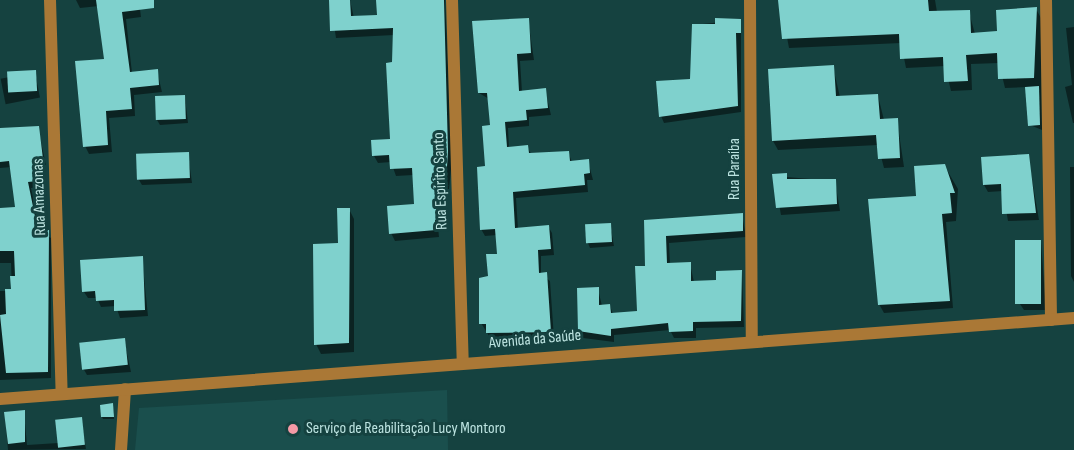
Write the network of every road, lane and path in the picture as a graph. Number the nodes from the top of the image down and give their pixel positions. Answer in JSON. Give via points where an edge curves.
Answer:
{"nodes":[{"id":1,"x":50,"y":0,"type":"edge"},
{"id":2,"x":452,"y":0,"type":"edge"},
{"id":3,"x":750,"y":0,"type":"edge"},
{"id":4,"x":1046,"y":0,"type":"edge"},
{"id":5,"x":1074,"y":318,"type":"edge"},
{"id":6,"x":1051,"y":320,"type":"junction"},
{"id":7,"x":752,"y":339,"type":"junction"},
{"id":8,"x":463,"y":362,"type":"junction"},
{"id":9,"x":125,"y":389,"type":"junction"},
{"id":10,"x":62,"y":394,"type":"junction"},
{"id":11,"x":0,"y":399,"type":"edge"},
{"id":12,"x":121,"y":450,"type":"edge"}],
"edges":[{"from":1,"to":10,"type":"street","name":"Rua Amazonas"},
{"from":2,"to":8,"type":"street","name":"Rua Espírito Santo"},
{"from":3,"to":7,"type":"street","name":"Rua Paraíba"},
{"from":4,"to":6,"type":"street"},
{"from":5,"to":6,"type":"street","name":"Avenida da Saúde"},
{"from":6,"to":7,"type":"street","name":"Avenida da Saúde"},
{"from":7,"to":8,"type":"street","name":"Avenida da Saúde"},
{"from":8,"to":9,"type":"street","name":"Avenida da Saúde"},
{"from":9,"to":10,"type":"street","name":"Avenida da Saúde"},
{"from":9,"to":12,"type":"street"},
{"from":10,"to":11,"type":"street","name":"Avenida da Saúde"}]}
